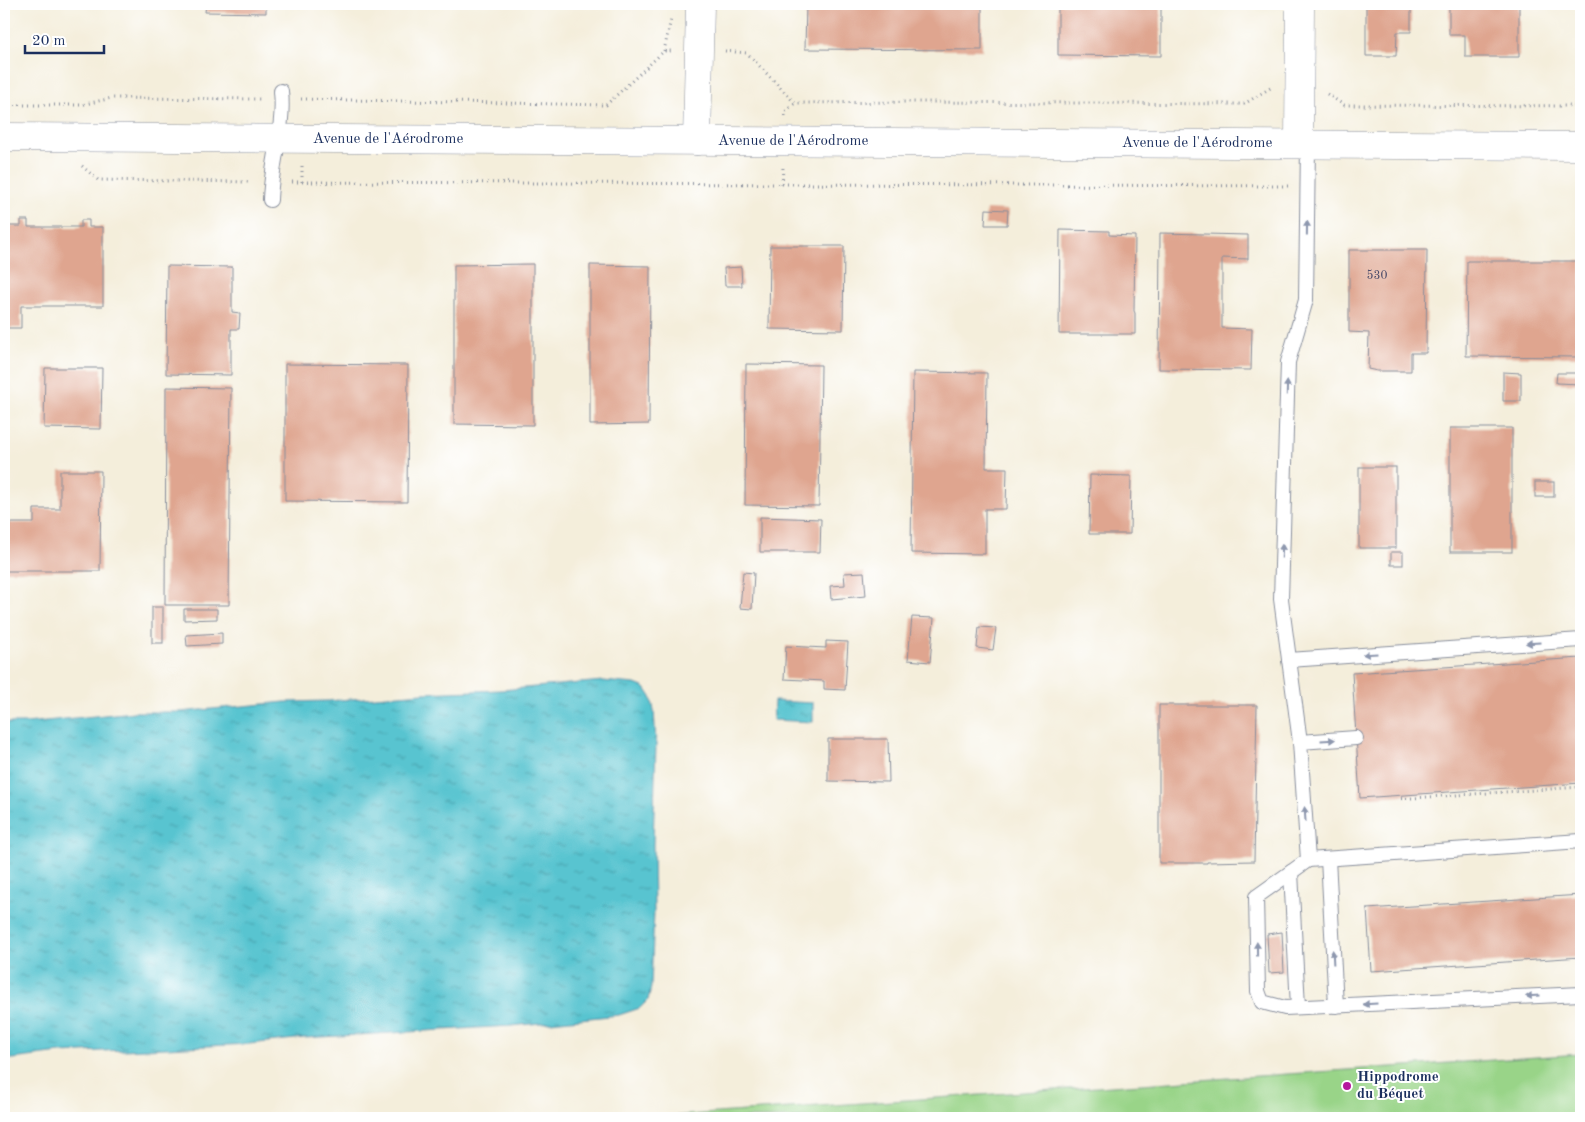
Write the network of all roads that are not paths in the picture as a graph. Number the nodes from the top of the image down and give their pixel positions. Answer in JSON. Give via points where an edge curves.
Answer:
{"nodes":[{"id":1,"x":700,"y":4,"type":"edge"},
{"id":2,"x":1300,"y":4,"type":"edge"},
{"id":3,"x":282,"y":95,"type":"road end"},
{"id":4,"x":4,"y":137,"type":"edge"},
{"id":5,"x":278,"y":139,"type":"junction"},
{"id":6,"x":697,"y":141,"type":"junction"},
{"id":7,"x":1303,"y":144,"type":"junction"},
{"id":8,"x":1581,"y":146,"type":"edge"},
{"id":9,"x":270,"y":200,"type":"dead end"},
{"id":10,"x":1581,"y":640,"type":"edge"},
{"id":11,"x":1289,"y":660,"type":"junction"},
{"id":12,"x":1356,"y":738,"type":"dead end"},
{"id":13,"x":1300,"y":742,"type":"junction"},
{"id":14,"x":1581,"y":842,"type":"edge"},
{"id":15,"x":1328,"y":859,"type":"junction"},
{"id":16,"x":1308,"y":860,"type":"junction"},
{"id":17,"x":1291,"y":872,"type":"junction"},
{"id":18,"x":1581,"y":994,"type":"edge"},
{"id":19,"x":1336,"y":1006,"type":"junction"},
{"id":20,"x":1298,"y":1007,"type":"junction"}],
"edges":[{"from":1,"to":6,"type":"street"},
{"from":2,"to":7,"type":"street","via":[[1299,88]]},
{"from":3,"to":5,"type":"lane"},
{"from":4,"to":5,"type":"street","name":"Avenue de l'Aérodrome"},
{"from":5,"to":6,"type":"street","name":"Avenue de l'Aérodrome"},
{"from":5,"to":9,"type":"lane"},
{"from":6,"to":7,"type":"street","name":"Avenue de l'Aérodrome"},
{"from":7,"to":8,"type":"street","name":"Avenue de l'Aérodrome"},
{"from":11,"to":7,"type":"lane","one_way":true,"via":[[1281,599],[1288,362],[1306,300]]},
{"from":10,"to":11,"type":"lane","one_way":true},
{"from":11,"to":13,"type":"lane"},
{"from":13,"to":12,"type":"lane","one_way":true},
{"from":16,"to":13,"type":"lane","one_way":true},
{"from":14,"to":15,"type":"lane"},
{"from":15,"to":16,"type":"lane"},
{"from":19,"to":15,"type":"lane","one_way":true},
{"from":16,"to":17,"type":"lane"},
{"from":17,"to":20,"type":"lane"},
{"from":20,"to":17,"type":"lane","one_way":true,"via":[[1284,1008],[1262,1002],[1258,991],[1256,897]]},
{"from":18,"to":19,"type":"lane","one_way":true},
{"from":19,"to":20,"type":"lane"}]}
